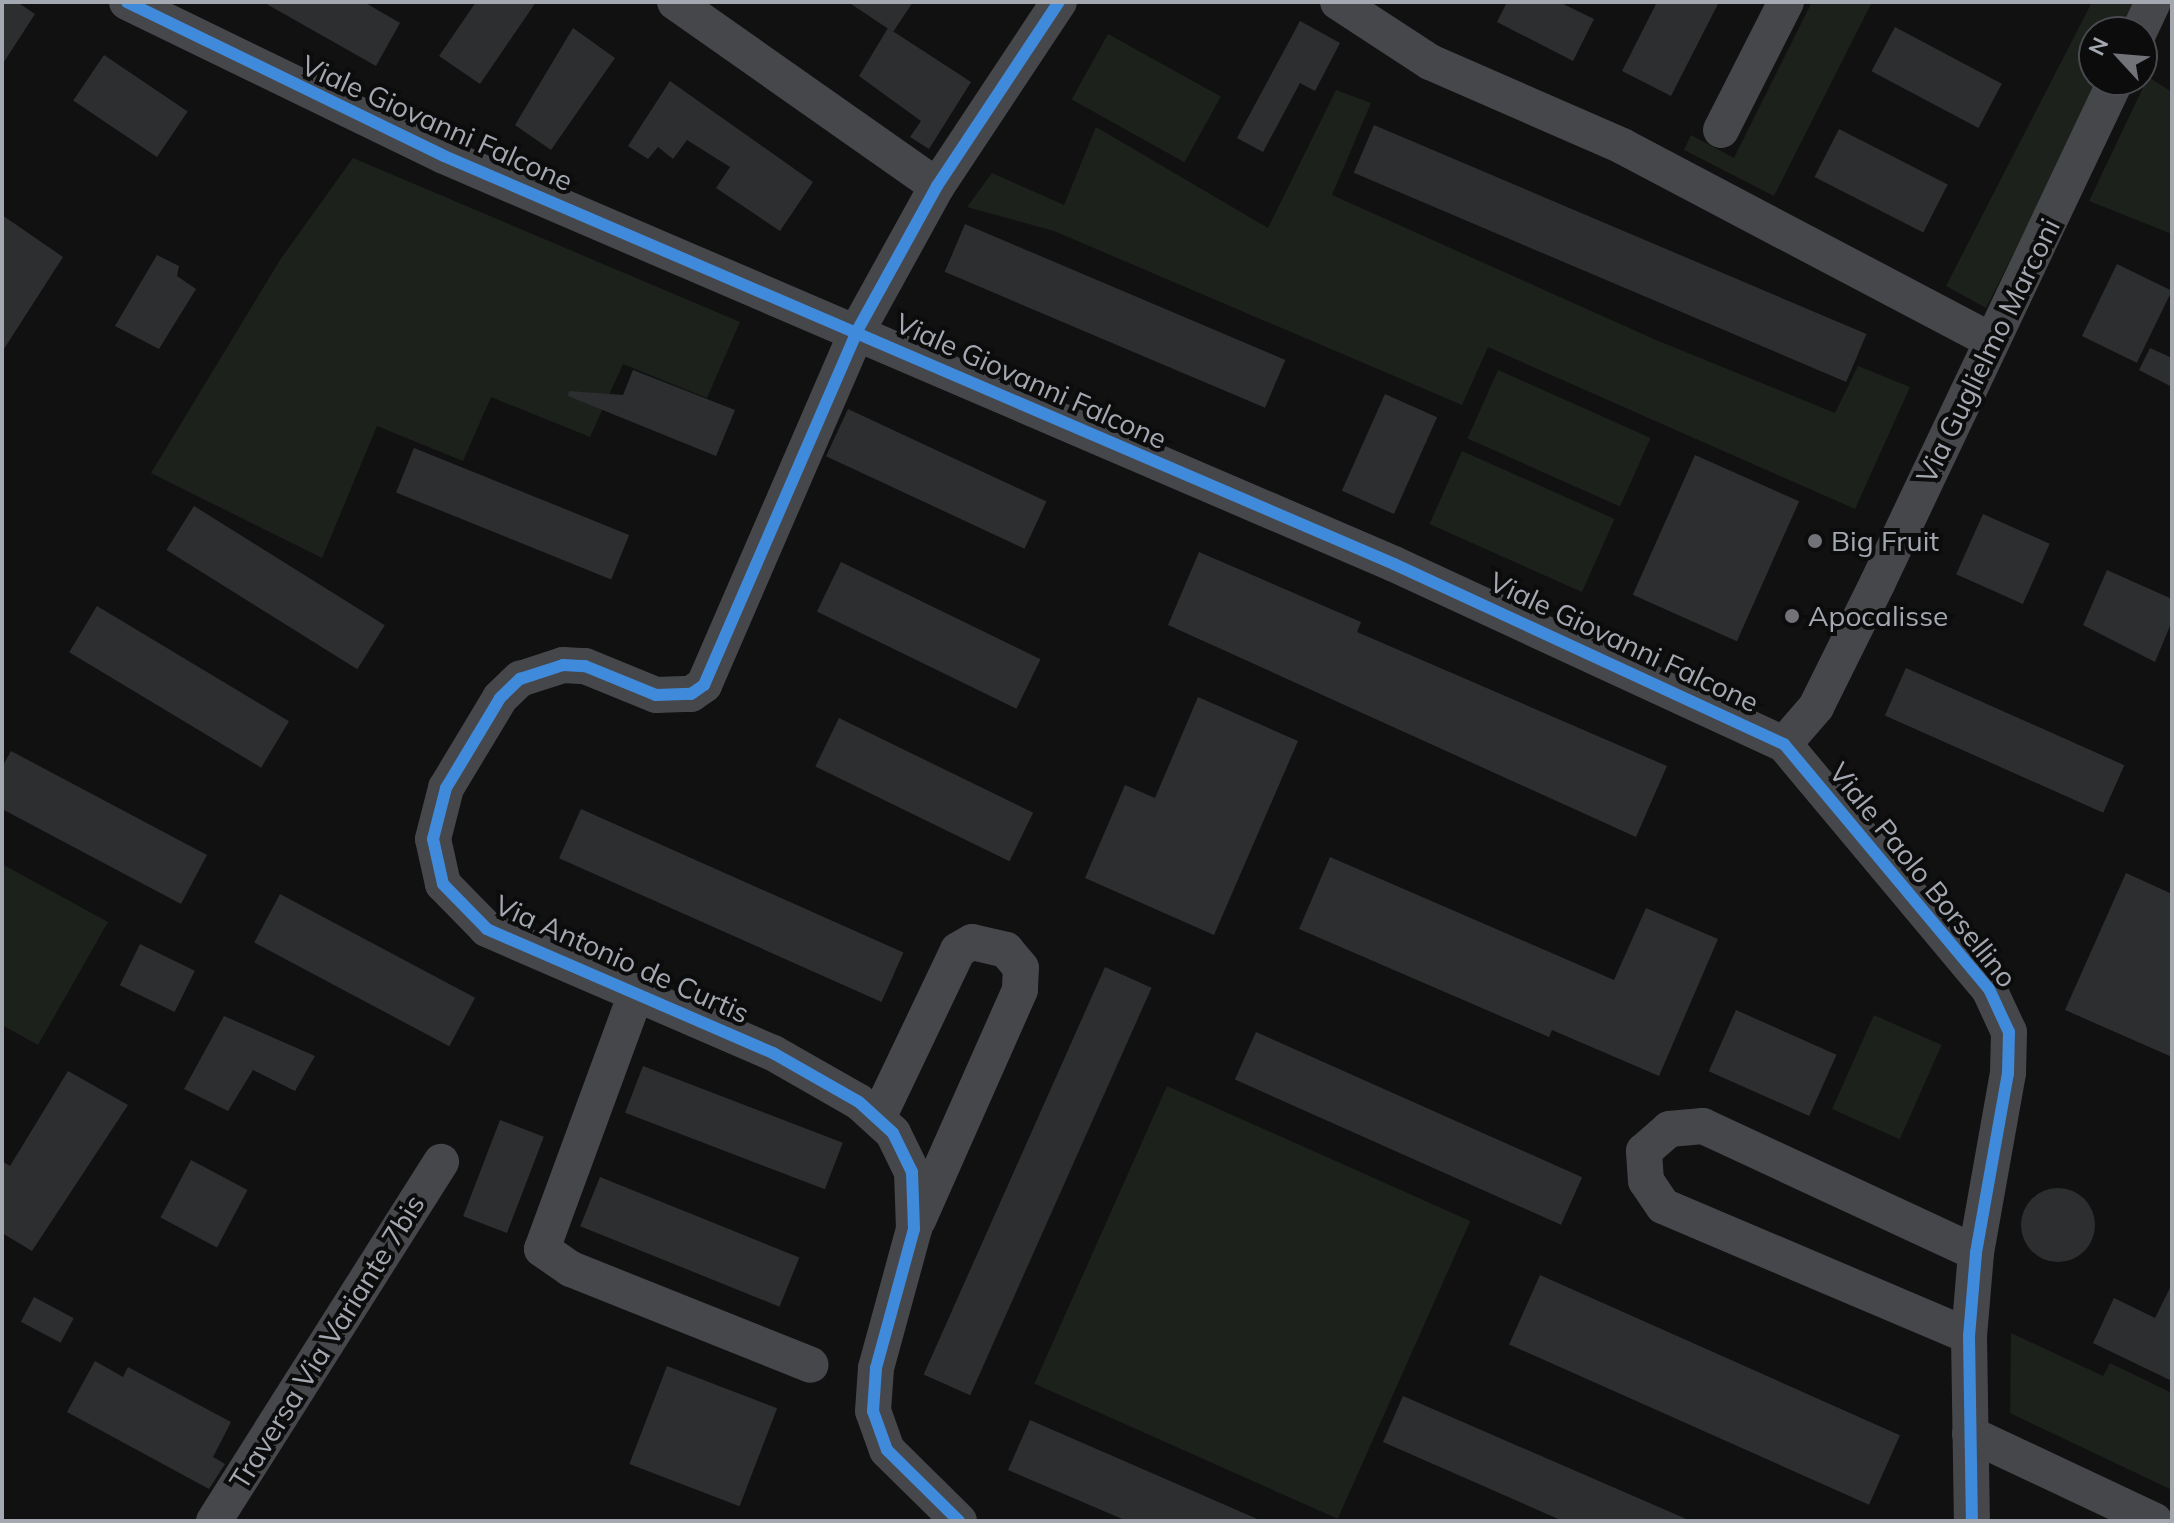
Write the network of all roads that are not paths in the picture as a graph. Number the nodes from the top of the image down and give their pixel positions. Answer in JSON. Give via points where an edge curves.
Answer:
{"nodes":[{"id":1,"x":127,"y":2,"type":"edge"},
{"id":2,"x":675,"y":2,"type":"edge"},
{"id":3,"x":1059,"y":2,"type":"edge"},
{"id":4,"x":1338,"y":2,"type":"edge"},
{"id":5,"x":1786,"y":2,"type":"edge"},
{"id":6,"x":2108,"y":96,"type":"edge"},
{"id":7,"x":1721,"y":130,"type":"dead end"},
{"id":8,"x":937,"y":186,"type":"junction"},
{"id":9,"x":857,"y":331,"type":"junction"},
{"id":10,"x":1992,"y":341,"type":"junction"},
{"id":11,"x":1784,"y":744,"type":"junction"},
{"id":12,"x":637,"y":991,"type":"junction"},
{"id":13,"x":878,"y":1118,"type":"junction"},
{"id":14,"x":441,"y":1162,"type":"dead end"},
{"id":15,"x":914,"y":1229,"type":"junction"},
{"id":16,"x":1976,"y":1253,"type":"junction"},
{"id":17,"x":1969,"y":1336,"type":"junction"},
{"id":18,"x":811,"y":1365,"type":"dead end"},
{"id":19,"x":1970,"y":1434,"type":"junction"},
{"id":20,"x":214,"y":1521,"type":"edge"},
{"id":21,"x":959,"y":1521,"type":"edge"},
{"id":22,"x":1972,"y":1521,"type":"edge"},
{"id":23,"x":2155,"y":1521,"type":"edge"}],
"edges":[{"from":1,"to":9,"type":"street","name":"Viale Giovanni Falcone","via":[[444,156]]},
{"from":2,"to":8,"type":"street"},
{"from":3,"to":8,"type":"street","name":"Via Antonio de Curtis"},
{"from":4,"to":10,"type":"street","via":[[1430,62],[1622,146]]},
{"from":5,"to":7,"type":"street"},
{"from":6,"to":10,"type":"street","name":"Via Guglielmo Marconi"},
{"from":8,"to":9,"type":"street","name":"Via Antonio de Curtis"},
{"from":9,"to":11,"type":"street","name":"Viale Giovanni Falcone","via":[[1394,564]]},
{"from":9,"to":12,"type":"street","name":"Via Antonio de Curtis","via":[[704,685],[673,697],[585,666],[529,675],[500,698],[435,813],[433,839],[443,884],[471,917]]},
{"from":10,"to":11,"type":"street","name":"Via Guglielmo Marconi","via":[[1816,707]]},
{"from":11,"to":16,"type":"street","name":"Viale Paolo Borsellino","via":[[1989,989],[2006,1019],[2008,1073]]},
{"from":12,"to":13,"type":"street","name":"Via Antonio de Curtis","via":[[773,1053]]},
{"from":12,"to":18,"type":"street","via":[[542,1249],[571,1269]]},
{"from":13,"to":15,"type":"street","name":"Via Antonio de Curtis","via":[[904,1152],[916,1199]]},
{"from":13,"to":15,"type":"street","via":[[958,950],[972,942],[1006,950],[1021,968],[1020,990]]},
{"from":14,"to":20,"type":"street","name":"Traversa Via Variante 7bis"},
{"from":15,"to":21,"type":"street","via":[[876,1368],[873,1411],[887,1450]]},
{"from":16,"to":17,"type":"street","name":"Viale Paolo Borsellino"},
{"from":16,"to":17,"type":"street","via":[[1703,1126],[1669,1129],[1644,1151],[1646,1181],[1663,1206]]},
{"from":17,"to":19,"type":"street","name":"Viale Paolo Borsellino"},
{"from":19,"to":22,"type":"street","name":"Viale Paolo Borsellino"},
{"from":19,"to":23,"type":"street"}]}
